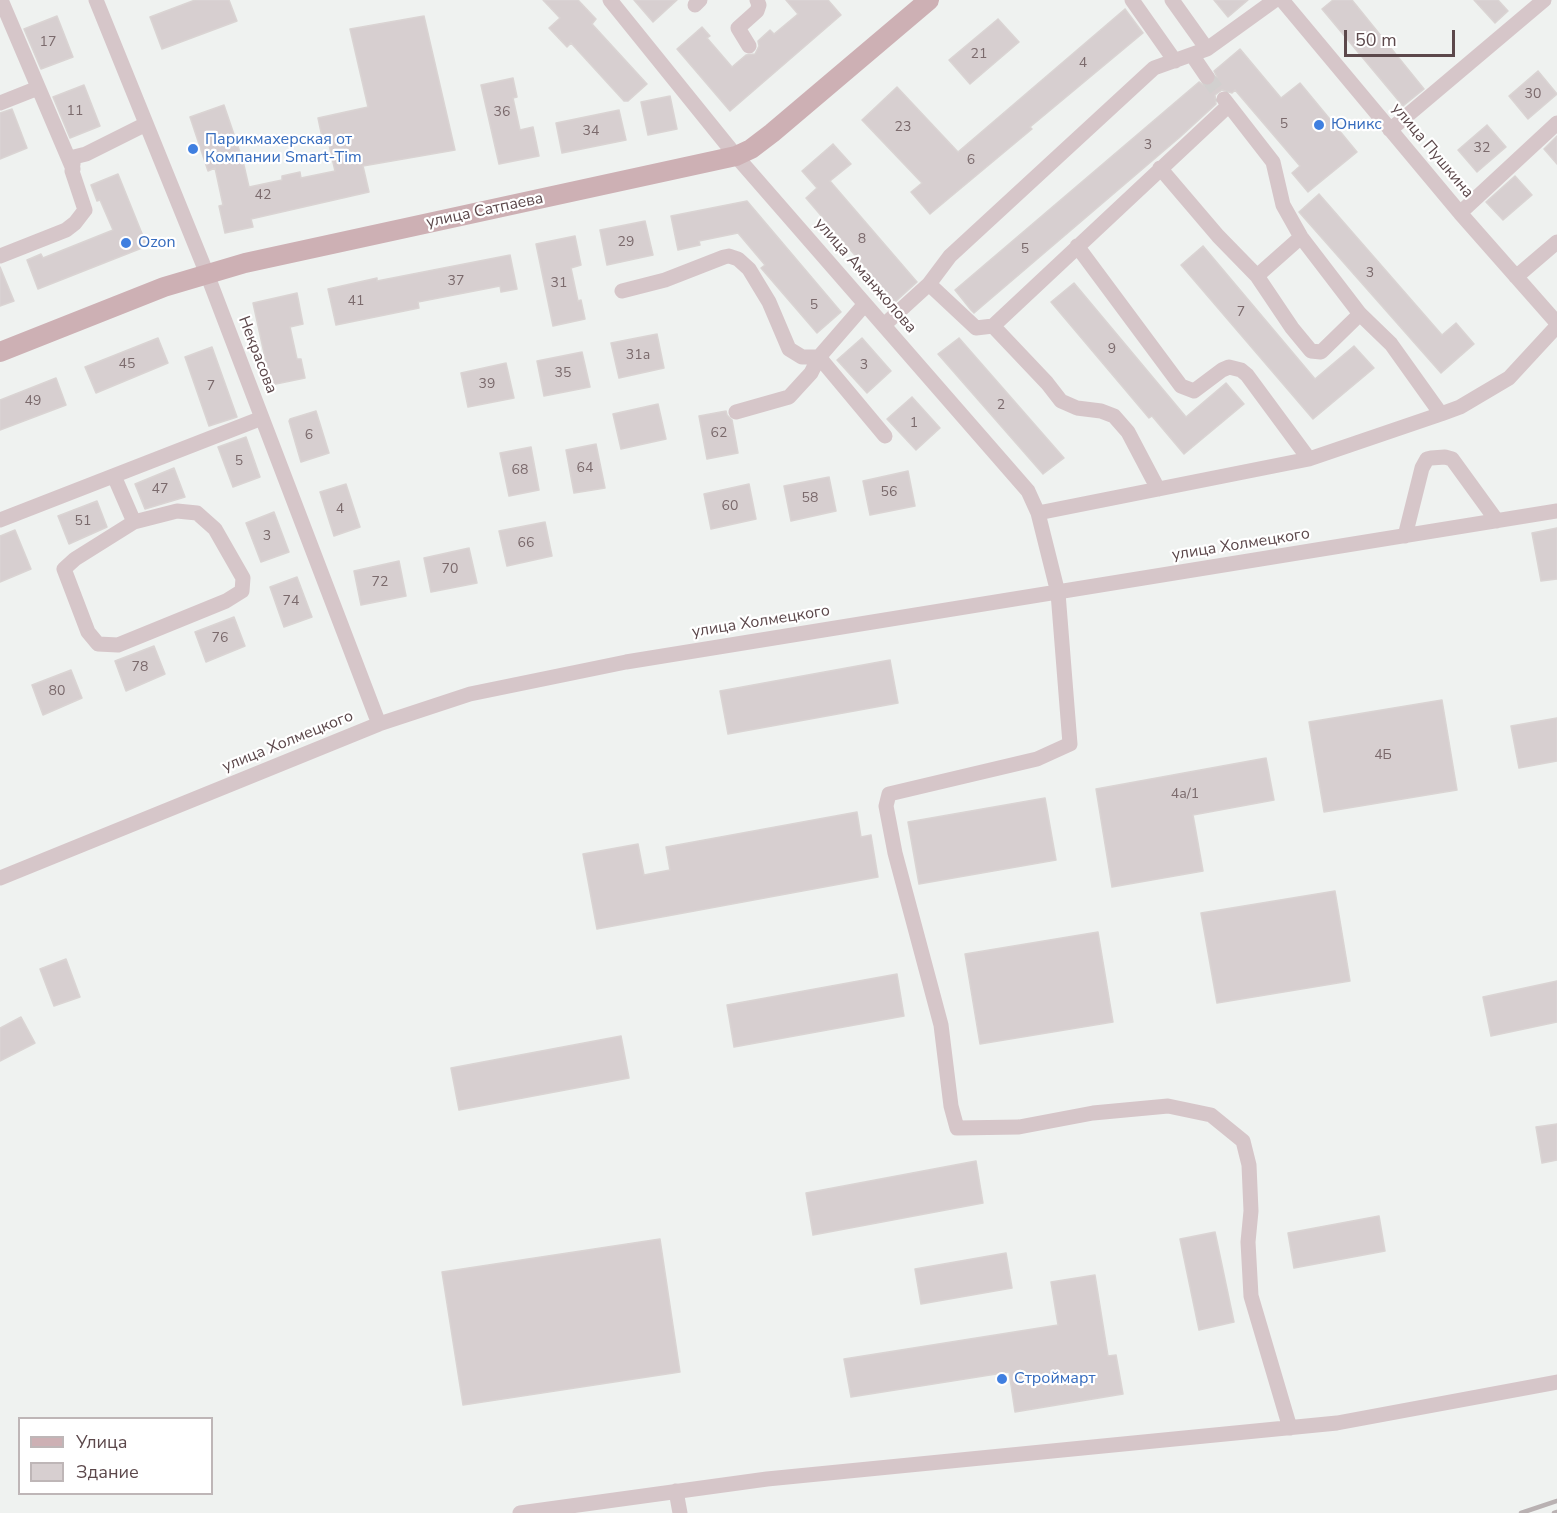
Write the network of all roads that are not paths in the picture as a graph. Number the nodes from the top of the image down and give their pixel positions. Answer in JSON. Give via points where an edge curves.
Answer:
{"nodes":[{"id":1,"x":1,"y":0,"type":"edge"},
{"id":2,"x":96,"y":0,"type":"edge"},
{"id":3,"x":610,"y":0,"type":"edge"},
{"id":4,"x":757,"y":0,"type":"edge"},
{"id":5,"x":929,"y":0,"type":"edge"},
{"id":6,"x":1132,"y":0,"type":"edge"},
{"id":7,"x":1172,"y":0,"type":"edge"},
{"id":8,"x":1275,"y":0,"type":"edge"},
{"id":9,"x":1281,"y":0,"type":"edge"},
{"id":10,"x":1544,"y":0,"type":"edge"},
{"id":11,"x":749,"y":46,"type":"dead end"},
{"id":12,"x":1207,"y":49,"type":"junction"},
{"id":13,"x":1192,"y":55,"type":"junction"},
{"id":14,"x":1175,"y":62,"type":"junction"},
{"id":15,"x":1207,"y":77,"type":"tunnel mouth"},
{"id":16,"x":38,"y":88,"type":"junction"},
{"id":17,"x":0,"y":103,"type":"edge"},
{"id":18,"x":1557,"y":123,"type":"edge"},
{"id":19,"x":146,"y":124,"type":"junction"},
{"id":20,"x":1390,"y":130,"type":"junction"},
{"id":21,"x":736,"y":156,"type":"junction"},
{"id":22,"x":73,"y":168,"type":"junction"},
{"id":23,"x":1160,"y":168,"type":"junction"},
{"id":24,"x":1460,"y":213,"type":"junction"},
{"id":25,"x":1301,"y":237,"type":"junction"},
{"id":26,"x":1557,"y":242,"type":"edge"},
{"id":27,"x":1077,"y":246,"type":"junction"},
{"id":28,"x":0,"y":256,"type":"edge"},
{"id":29,"x":207,"y":274,"type":"junction"},
{"id":30,"x":1257,"y":276,"type":"junction"},
{"id":31,"x":1516,"y":277,"type":"junction"},
{"id":32,"x":929,"y":284,"type":"junction"},
{"id":33,"x":622,"y":291,"type":"dead end"},
{"id":34,"x":865,"y":304,"type":"junction"},
{"id":35,"x":1360,"y":314,"type":"junction"},
{"id":36,"x":884,"y":325,"type":"junction"},
{"id":37,"x":1557,"y":325,"type":"edge"},
{"id":38,"x":993,"y":326,"type":"junction"},
{"id":39,"x":0,"y":352,"type":"edge"},
{"id":40,"x":819,"y":357,"type":"junction"},
{"id":41,"x":736,"y":412,"type":"dead end"},
{"id":42,"x":1441,"y":414,"type":"junction"},
{"id":43,"x":262,"y":418,"type":"junction"},
{"id":44,"x":885,"y":436,"type":"dead end"},
{"id":45,"x":1309,"y":459,"type":"junction"},
{"id":46,"x":114,"y":476,"type":"junction"},
{"id":47,"x":1158,"y":489,"type":"junction"},
{"id":48,"x":1557,"y":511,"type":"edge"},
{"id":49,"x":1038,"y":513,"type":"junction"},
{"id":50,"x":0,"y":520,"type":"edge"},
{"id":51,"x":1497,"y":521,"type":"junction"},
{"id":52,"x":134,"y":522,"type":"junction"},
{"id":53,"x":1405,"y":536,"type":"junction"},
{"id":54,"x":1058,"y":593,"type":"junction"},
{"id":55,"x":379,"y":724,"type":"junction"},
{"id":56,"x":0,"y":878,"type":"edge"},
{"id":57,"x":1557,"y":1382,"type":"edge"},
{"id":58,"x":1290,"y":1428,"type":"junction"},
{"id":59,"x":676,"y":1491,"type":"junction"},
{"id":60,"x":520,"y":1513,"type":"edge"},
{"id":61,"x":680,"y":1513,"type":"edge"}],
"edges":[{"from":1,"to":16,"type":"street"},
{"from":2,"to":19,"type":"street","name":"Некрасова"},
{"from":3,"to":21,"type":"street","name":"улица Аманжолова"},
{"from":4,"to":11,"type":"street","via":[[757,11],[738,28]]},
{"from":5,"to":21,"type":"main road","name":"улица Сатпаева","via":[[772,133]]},
{"from":6,"to":14,"type":"street"},
{"from":7,"to":12,"type":"street"},
{"from":8,"to":12,"type":"street"},
{"from":9,"to":20,"type":"street","name":"улица Пушкина"},
{"from":10,"to":20,"type":"street"},
{"from":12,"to":13,"type":"street"},
{"from":13,"to":14,"type":"street"},
{"from":13,"to":15,"type":"street"},
{"from":14,"to":32,"type":"street","via":[[1154,68],[950,256]]},
{"from":16,"to":17,"type":"street"},
{"from":16,"to":22,"type":"street"},
{"from":18,"to":24,"type":"street"},
{"from":19,"to":22,"type":"street","via":[[74,157]]},
{"from":19,"to":29,"type":"street","name":"Некрасова"},
{"from":20,"to":24,"type":"street","name":"улица Пушкина"},
{"from":21,"to":29,"type":"main road","name":"улица Сатпаева"},
{"from":21,"to":34,"type":"street","name":"улица Аманжолова"},
{"from":22,"to":28,"type":"street","via":[[85,210],[75,223]]},
{"from":23,"to":25,"type":"street","via":[[1225,102],[1273,162],[1283,205]]},
{"from":23,"to":27,"type":"street"},
{"from":23,"to":30,"type":"street"},
{"from":24,"to":31,"type":"street","name":"улица Пушкина"},
{"from":25,"to":30,"type":"street"},
{"from":25,"to":35,"type":"street"},
{"from":26,"to":31,"type":"street"},
{"from":27,"to":38,"type":"street"},
{"from":27,"to":45,"type":"street","via":[[1180,386],[1194,391],[1222,369],[1241,370]]},
{"from":29,"to":39,"type":"main road","name":"улица Сатпаева"},
{"from":29,"to":43,"type":"street","name":"Некрасова"},
{"from":30,"to":35,"type":"street","via":[[1311,351],[1320,352]]},
{"from":31,"to":37,"type":"street","name":"улица Пушкина"},
{"from":32,"to":36,"type":"street"},
{"from":32,"to":38,"type":"street","via":[[976,328]]},
{"from":33,"to":40,"type":"street","via":[[733,256],[749,269],[769,302],[789,350],[802,357]]},
{"from":34,"to":36,"type":"street","name":"улица Аманжолова"},
{"from":34,"to":40,"type":"street"},
{"from":35,"to":42,"type":"street","via":[[1391,344]]},
{"from":36,"to":49,"type":"street","name":"улица Аманжолова","via":[[1028,491]]},
{"from":37,"to":42,"type":"street","via":[[1509,378]]},
{"from":38,"to":47,"type":"street","via":[[1061,401],[1114,416],[1128,432]]},
{"from":40,"to":41,"type":"street","via":[[811,373],[789,397]]},
{"from":40,"to":44,"type":"street"},
{"from":42,"to":45,"type":"street"},
{"from":43,"to":46,"type":"street"},
{"from":43,"to":55,"type":"street","name":"Некрасова"},
{"from":45,"to":47,"type":"street"},
{"from":46,"to":50,"type":"street"},
{"from":46,"to":52,"type":"street"},
{"from":47,"to":49,"type":"street"},
{"from":48,"to":51,"type":"street","name":"улица Холмецкого"},
{"from":49,"to":54,"type":"street","name":"улица Аманжолова"},
{"from":51,"to":53,"type":"street","name":"улица Холмецкого"},
{"from":51,"to":53,"type":"street","via":[[1452,459],[1431,458],[1422,468]]},
{"from":52,"to":52,"type":"street","via":[[177,511],[197,513],[215,529],[243,578],[242,591],[226,602],[118,645],[98,644],[88,632],[64,569]]},
{"from":53,"to":54,"type":"street","name":"улица Холмецкого"},
{"from":54,"to":55,"type":"street","name":"улица Холмецкого","via":[[626,662],[470,694]]},
{"from":54,"to":58,"type":"street","name":"улица Аманжолова","via":[[1070,744],[1037,759],[889,794],[886,806],[941,1025],[957,1128],[1019,1126],[1093,1113],[1168,1106],[1211,1115],[1243,1141],[1249,1165],[1251,1296]]},
{"from":55,"to":56,"type":"street","name":"улица Холмецкого"},
{"from":57,"to":58,"type":"street"},
{"from":58,"to":59,"type":"street"},
{"from":59,"to":60,"type":"street"},
{"from":59,"to":61,"type":"street"}]}
